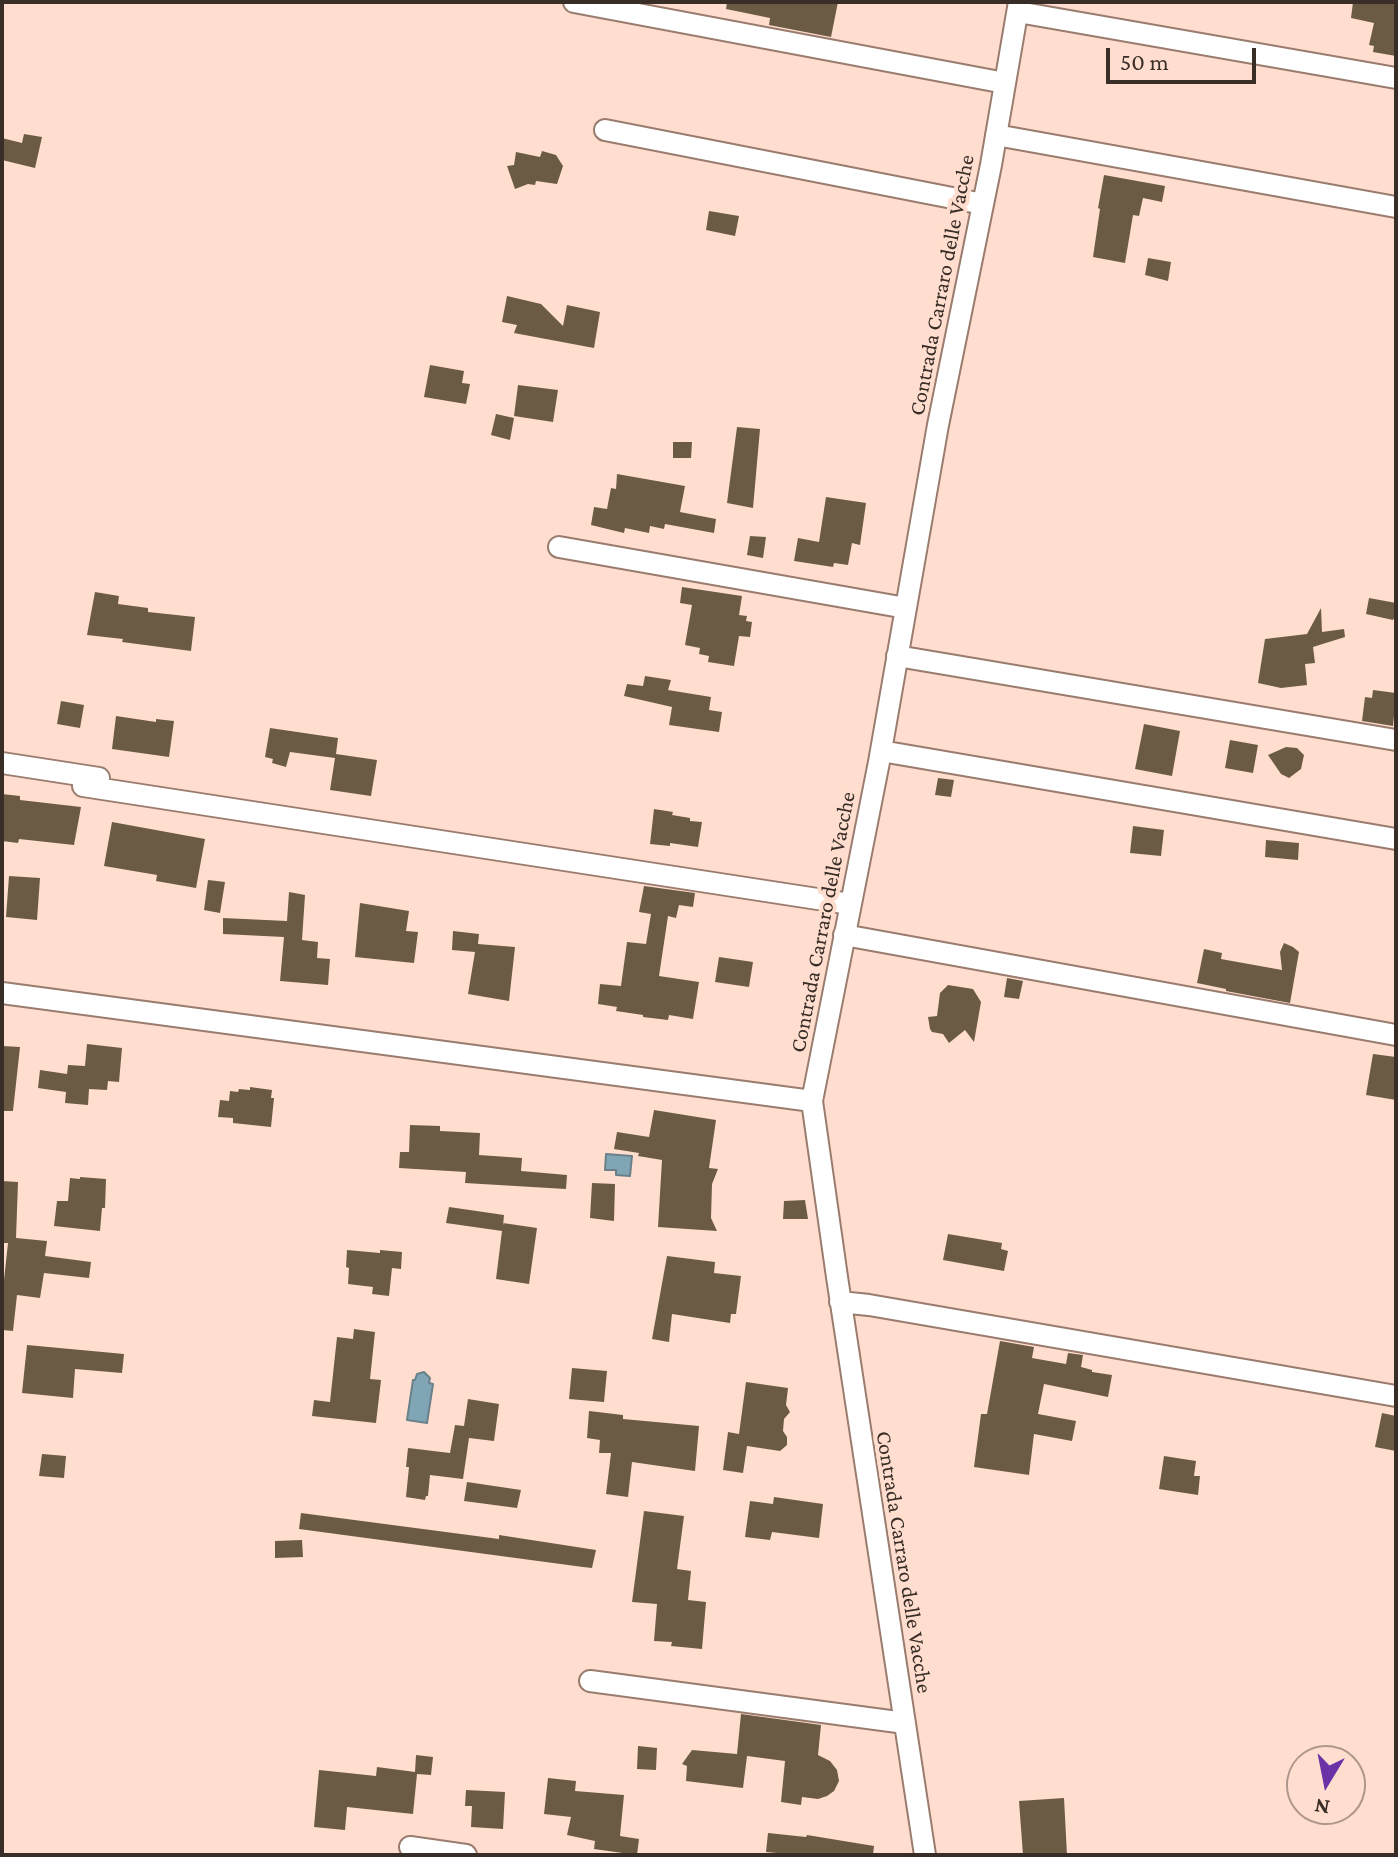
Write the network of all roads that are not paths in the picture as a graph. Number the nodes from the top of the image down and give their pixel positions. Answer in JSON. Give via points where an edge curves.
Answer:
{"nodes":[{"id":1,"x":574,"y":2,"type":"edge"},
{"id":2,"x":1018,"y":7,"type":"edge"},
{"id":3,"x":1396,"y":78,"type":"edge"},
{"id":4,"x":1005,"y":83,"type":"junction"},
{"id":5,"x":605,"y":130,"type":"dead end"},
{"id":6,"x":996,"y":135,"type":"junction"},
{"id":7,"x":983,"y":204,"type":"junction"},
{"id":8,"x":1396,"y":207,"type":"edge"},
{"id":9,"x":559,"y":547,"type":"dead end"},
{"id":10,"x":906,"y":608,"type":"junction"},
{"id":11,"x":897,"y":656,"type":"junction"},
{"id":12,"x":1396,"y":740,"type":"edge"},
{"id":13,"x":881,"y":751,"type":"junction"},
{"id":14,"x":2,"y":763,"type":"edge"},
{"id":15,"x":83,"y":786,"type":"dead end"},
{"id":16,"x":170,"y":799,"type":"junction"},
{"id":17,"x":1396,"y":839,"type":"edge"},
{"id":18,"x":850,"y":904,"type":"junction"},
{"id":19,"x":844,"y":935,"type":"junction"},
{"id":20,"x":2,"y":993,"type":"edge"},
{"id":21,"x":1396,"y":1035,"type":"edge"},
{"id":22,"x":812,"y":1101,"type":"junction"},
{"id":23,"x":840,"y":1302,"type":"junction"},
{"id":24,"x":1396,"y":1396,"type":"edge"},
{"id":25,"x":590,"y":1681,"type":"dead end"},
{"id":26,"x":905,"y":1723,"type":"junction"},
{"id":27,"x":410,"y":1847,"type":"dead end"},
{"id":28,"x":466,"y":1855,"type":"edge"},
{"id":29,"x":925,"y":1855,"type":"edge"}],
"edges":[{"from":1,"to":4,"type":"street"},
{"from":2,"to":3,"type":"street"},
{"from":2,"to":4,"type":"street","name":"Contrada Carraro delle Vacche"},
{"from":4,"to":6,"type":"street","name":"Contrada Carraro delle Vacche"},
{"from":5,"to":7,"type":"street"},
{"from":6,"to":7,"type":"street","name":"Contrada Carraro delle Vacche"},
{"from":6,"to":8,"type":"street"},
{"from":7,"to":10,"type":"street","name":"Contrada Carraro delle Vacche"},
{"from":9,"to":10,"type":"street"},
{"from":10,"to":11,"type":"street","name":"Contrada Carraro delle Vacche"},
{"from":11,"to":12,"type":"street"},
{"from":11,"to":13,"type":"street","name":"Contrada Carraro delle Vacche"},
{"from":13,"to":17,"type":"street"},
{"from":13,"to":18,"type":"street","name":"Contrada Carraro delle Vacche"},
{"from":14,"to":16,"type":"street","via":[[150,785]]},
{"from":15,"to":16,"type":"street"},
{"from":16,"to":18,"type":"street"},
{"from":18,"to":19,"type":"street","name":"Contrada Carraro delle Vacche"},
{"from":19,"to":21,"type":"street"},
{"from":19,"to":22,"type":"street","name":"Contrada Carraro delle Vacche"},
{"from":20,"to":22,"type":"street"},
{"from":22,"to":23,"type":"street","name":"Contrada Carraro delle Vacche"},
{"from":23,"to":24,"type":"street"},
{"from":23,"to":26,"type":"street","name":"Contrada Carraro delle Vacche"},
{"from":25,"to":26,"type":"street"},
{"from":26,"to":29,"type":"street","name":"Contrada Carraro delle Vacche"},
{"from":27,"to":28,"type":"street"}]}
